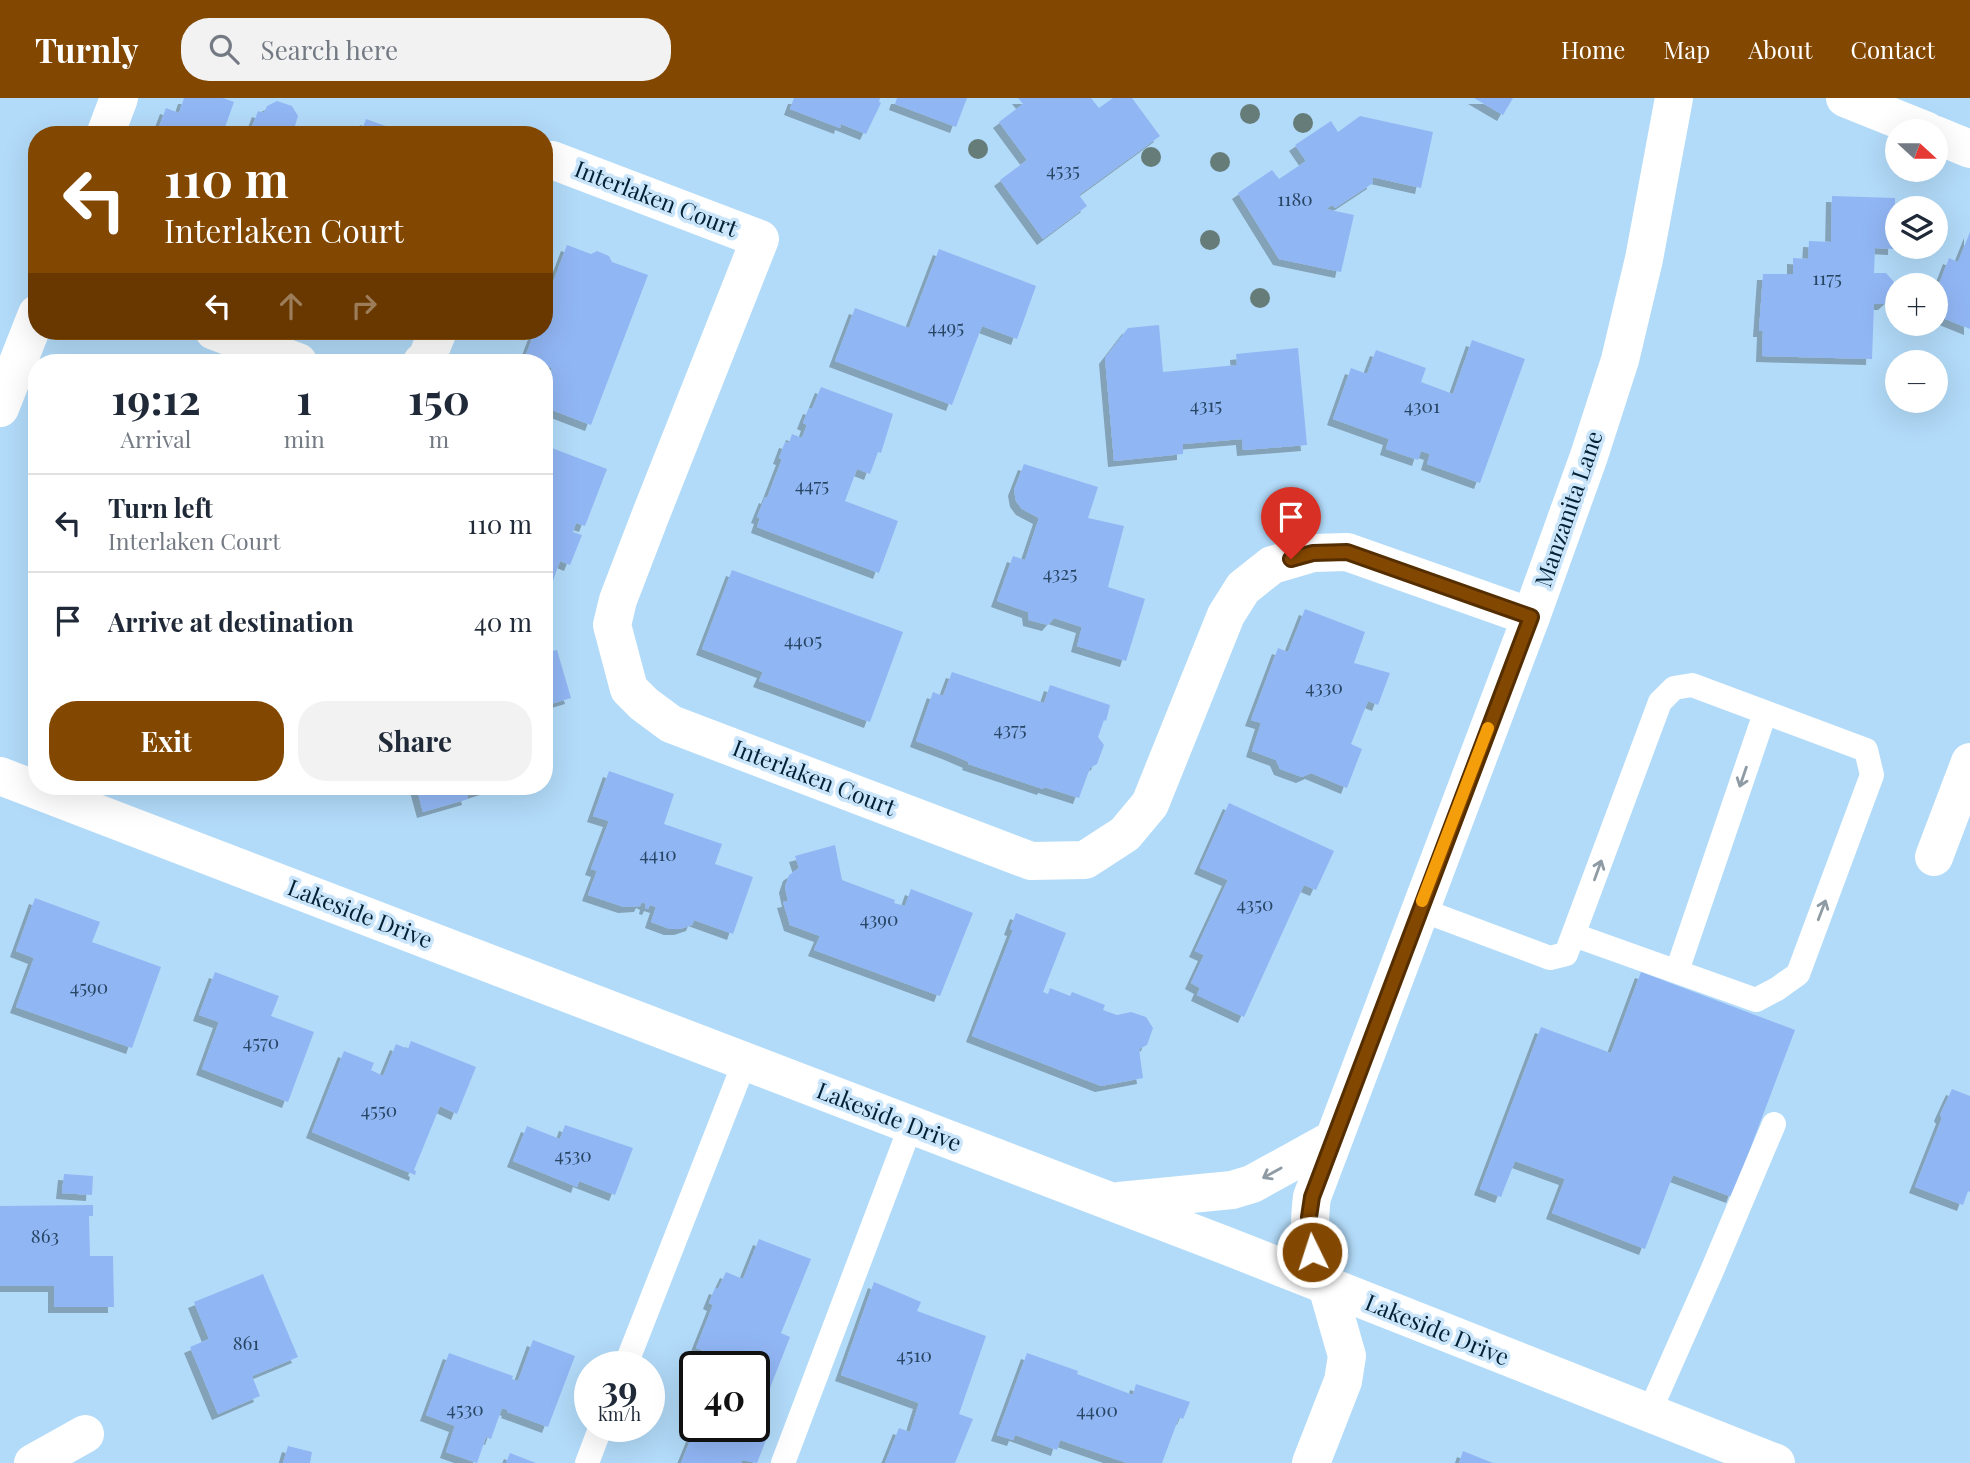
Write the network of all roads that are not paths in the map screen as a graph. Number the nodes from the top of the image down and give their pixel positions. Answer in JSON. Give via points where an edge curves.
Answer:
{"nodes":[{"id":1,"x":119,"y":98,"type":"edge"},
{"id":2,"x":1674,"y":98,"type":"edge"},
{"id":3,"x":1845,"y":98,"type":"edge"},
{"id":4,"x":1897,"y":119,"type":"edge"},
{"id":5,"x":108,"y":126,"type":"edge"},
{"id":6,"x":1948,"y":140,"type":"edge"},
{"id":7,"x":1970,"y":149,"type":"edge"},
{"id":8,"x":553,"y":160,"type":"edge"},
{"id":9,"x":28,"y":337,"type":"edge"},
{"id":10,"x":238,"y":340,"type":"edge"},
{"id":11,"x":276,"y":354,"type":"edge"},
{"id":12,"x":0,"y":408,"type":"edge"},
{"id":13,"x":1531,"y":617,"type":"junction"},
{"id":14,"x":1765,"y":713,"type":"junction"},
{"id":15,"x":1970,"y":762,"type":"edge"},
{"id":16,"x":0,"y":776,"type":"edge"},
{"id":17,"x":28,"y":787,"type":"edge"},
{"id":18,"x":50,"y":795,"type":"edge"},
{"id":19,"x":1934,"y":857,"type":"dead end"},
{"id":20,"x":1419,"y":909,"type":"junction"},
{"id":21,"x":1574,"y":934,"type":"junction"},
{"id":22,"x":1677,"y":971,"type":"junction"},
{"id":23,"x":745,"y":1061,"type":"junction"},
{"id":24,"x":1774,"y":1124,"type":"dead end"},
{"id":25,"x":911,"y":1125,"type":"junction"},
{"id":26,"x":1332,"y":1140,"type":"junction"},
{"id":27,"x":1110,"y":1201,"type":"junction"},
{"id":28,"x":1327,"y":1286,"type":"junction"},
{"id":29,"x":631,"y":1351,"type":"edge"},
{"id":30,"x":1648,"y":1413,"type":"junction"},
{"id":31,"x":85,"y":1434,"type":"dead end"},
{"id":32,"x":595,"y":1442,"type":"edge"},
{"id":33,"x":33,"y":1463,"type":"edge"},
{"id":34,"x":587,"y":1463,"type":"edge"},
{"id":35,"x":783,"y":1463,"type":"edge"},
{"id":36,"x":1311,"y":1463,"type":"edge"},
{"id":37,"x":1776,"y":1463,"type":"edge"}],
"edges":[{"from":1,"to":5,"type":"street"},
{"from":2,"to":13,"type":"street","name":"Manzanita Lane","via":[[1644,259],[1619,360]]},
{"from":3,"to":4,"type":"street"},
{"from":6,"to":7,"type":"street"},
{"from":8,"to":13,"type":"street","name":"Interlaken Court","via":[[760,239],[651,513],[612,625],[629,689],[671,724],[1031,861],[1085,860],[1125,834],[1150,804],[1226,615],[1242,588],[1272,565],[1313,553],[1347,552]]},
{"from":9,"to":12,"type":"street"},
{"from":10,"to":11,"type":"street"},
{"from":13,"to":20,"type":"street","name":"Manzanita Lane"},
{"from":21,"to":14,"type":"lane","one_way":true,"via":[[1660,702],[1674,688],[1692,685]]},
{"from":14,"to":22,"type":"lane","one_way":true},
{"from":22,"to":14,"type":"lane","one_way":true,"via":[[1756,1000],[1798,974],[1872,775],[1866,750]]},
{"from":15,"to":19,"type":"street"},
{"from":16,"to":17,"type":"street","name":"Lakeside Drive"},
{"from":18,"to":23,"type":"street","name":"Lakeside Drive"},
{"from":20,"to":21,"type":"lane","via":[[1550,958],[1566,954]]},
{"from":20,"to":26,"type":"street","name":"Manzanita Lane"},
{"from":21,"to":22,"type":"lane"},
{"from":23,"to":25,"type":"street","name":"Lakeside Drive"},
{"from":23,"to":29,"type":"lane"},
{"from":24,"to":30,"type":"lane"},
{"from":25,"to":27,"type":"street","name":"Lakeside Drive"},
{"from":25,"to":35,"type":"lane"},
{"from":26,"to":27,"type":"street","one_way":true,"via":[[1252,1184],[1231,1190]]},
{"from":26,"to":28,"type":"street","name":"Manzanita Lane","via":[[1309,1217],[1312,1252]]},
{"from":27,"to":28,"type":"street","name":"Lakeside Drive"},
{"from":28,"to":30,"type":"street","name":"Lakeside Drive"},
{"from":28,"to":36,"type":"street","name":"Manzanita Lane","via":[[1347,1356],[1343,1381]]},
{"from":30,"to":37,"type":"street","name":"Lakeside Drive"},
{"from":31,"to":33,"type":"street"},
{"from":32,"to":34,"type":"lane"}]}
